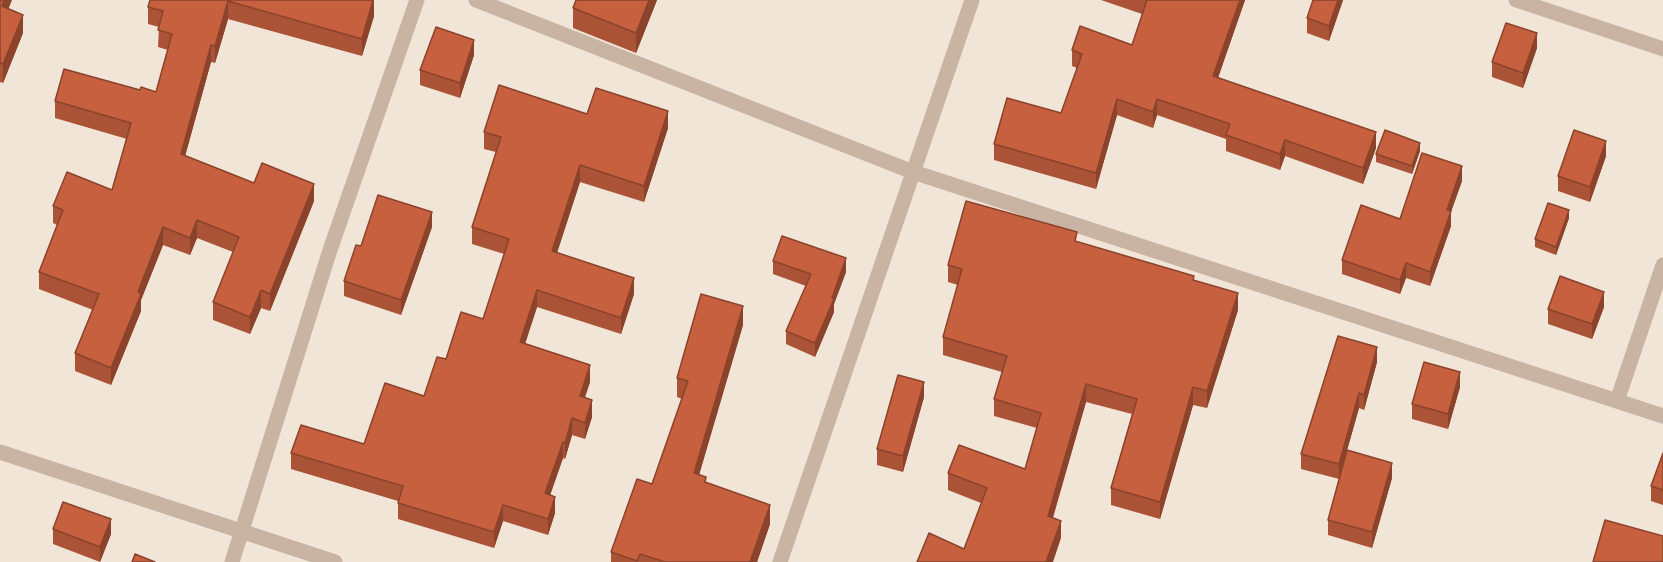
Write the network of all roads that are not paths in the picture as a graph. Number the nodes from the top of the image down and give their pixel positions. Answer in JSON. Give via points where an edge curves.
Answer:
{"nodes":[{"id":1,"x":417,"y":0,"type":"edge"},
{"id":2,"x":476,"y":0,"type":"edge"},
{"id":3,"x":972,"y":0,"type":"edge"},
{"id":4,"x":1516,"y":0,"type":"edge"},
{"id":5,"x":1663,"y":49,"type":"edge"},
{"id":6,"x":913,"y":172,"type":"junction"},
{"id":7,"x":1663,"y":265,"type":"edge"},
{"id":8,"x":1617,"y":401,"type":"junction"},
{"id":9,"x":1663,"y":416,"type":"edge"},
{"id":10,"x":0,"y":452,"type":"edge"},
{"id":11,"x":240,"y":531,"type":"junction"},
{"id":12,"x":232,"y":562,"type":"edge"},
{"id":13,"x":335,"y":562,"type":"edge"},
{"id":14,"x":780,"y":562,"type":"edge"}],
"edges":[{"from":1,"to":11,"type":"street","via":[[330,250]]},
{"from":2,"to":6,"type":"street"},
{"from":3,"to":6,"type":"street"},
{"from":4,"to":5,"type":"street"},
{"from":6,"to":8,"type":"street"},
{"from":6,"to":14,"type":"street"},
{"from":7,"to":8,"type":"street"},
{"from":8,"to":9,"type":"street"},
{"from":10,"to":11,"type":"street"},
{"from":11,"to":12,"type":"street"},
{"from":11,"to":13,"type":"street"}]}
